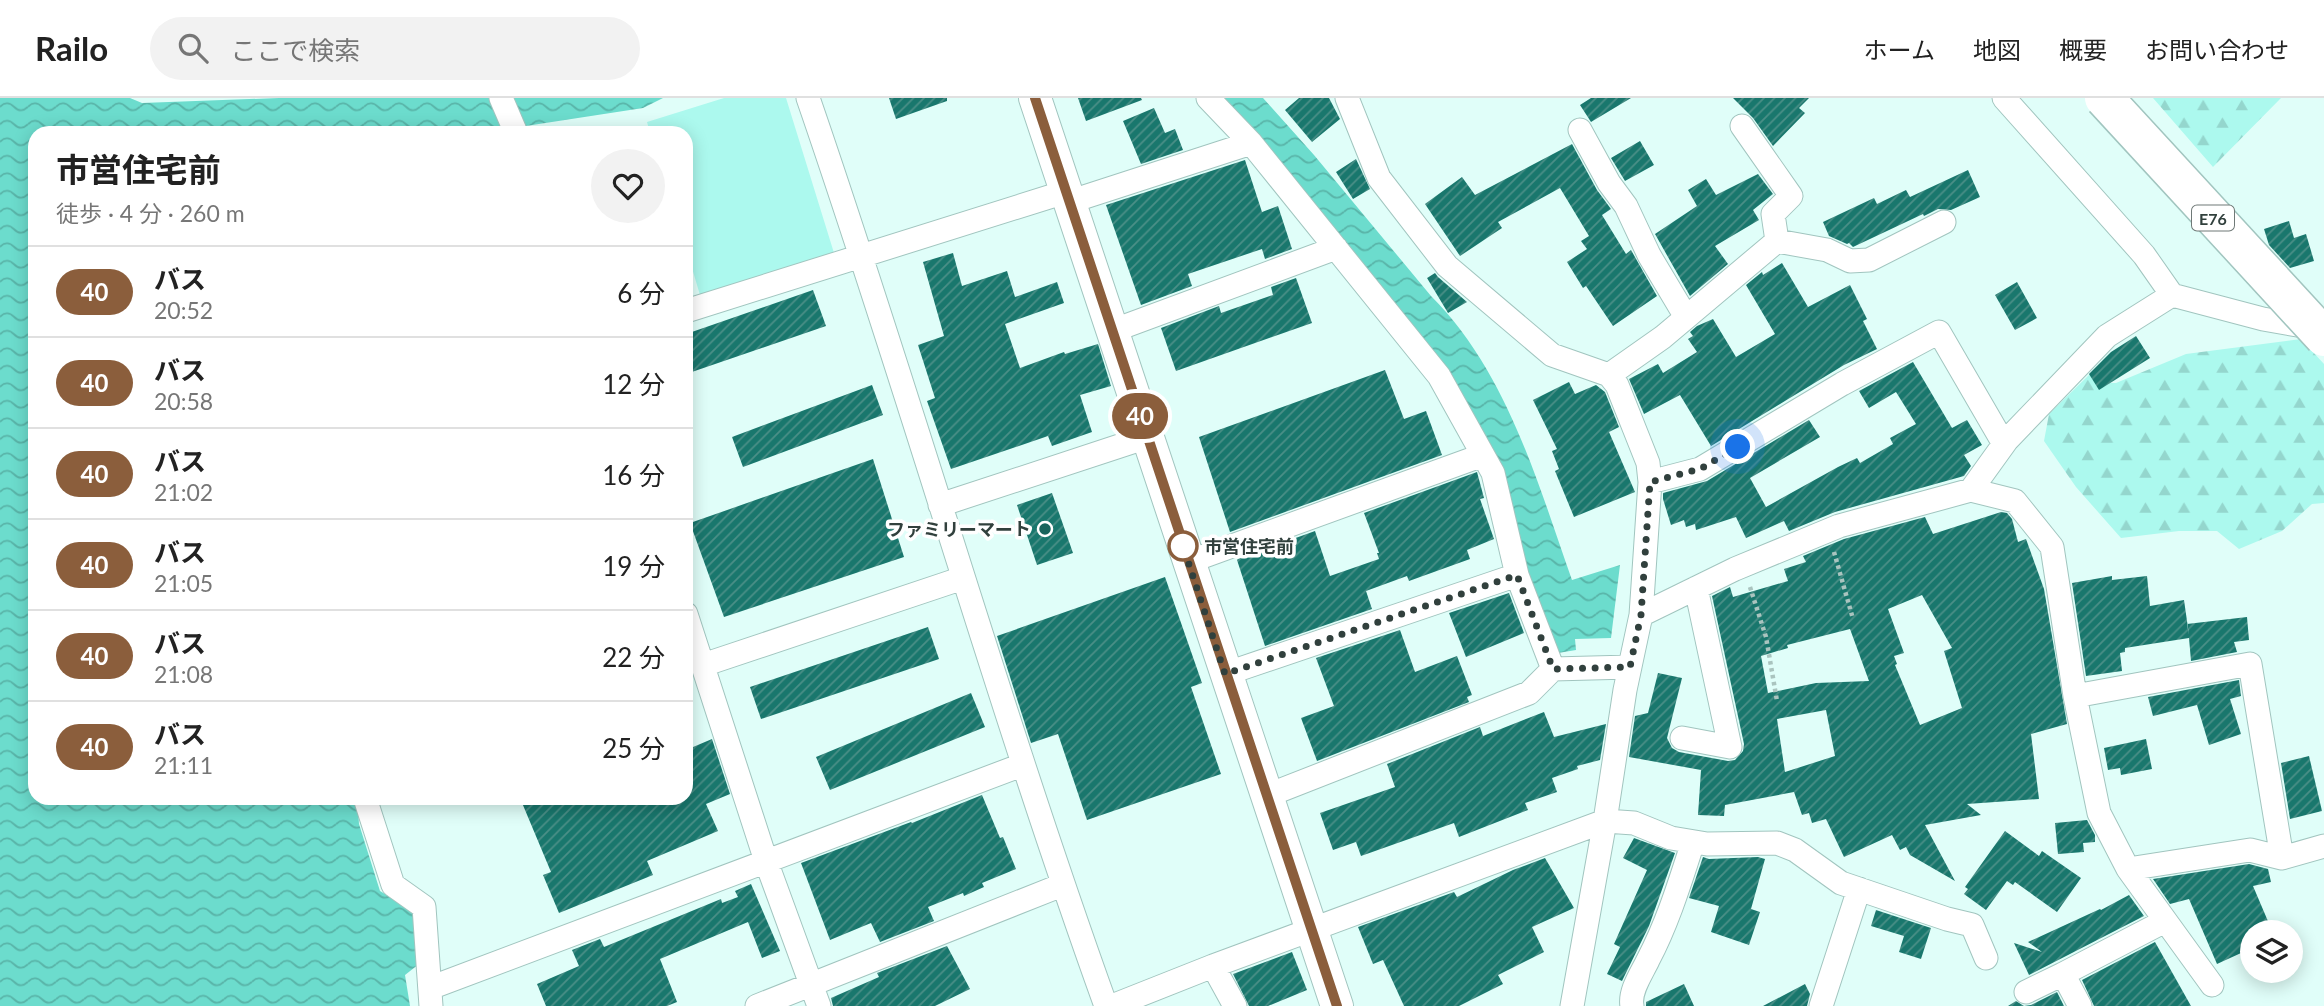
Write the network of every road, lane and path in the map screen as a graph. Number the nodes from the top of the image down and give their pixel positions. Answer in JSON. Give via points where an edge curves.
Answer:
{"nodes":[{"id":1,"x":808,"y":98,"type":"edge"},
{"id":2,"x":1035,"y":98,"type":"edge"},
{"id":3,"x":1208,"y":98,"type":"edge"},
{"id":4,"x":1347,"y":98,"type":"edge"},
{"id":5,"x":2004,"y":98,"type":"edge"},
{"id":6,"x":2104,"y":98,"type":"edge"},
{"id":7,"x":1742,"y":126,"type":"dead end"},
{"id":8,"x":1580,"y":130,"type":"dead end"},
{"id":9,"x":1251,"y":143,"type":"junction"},
{"id":10,"x":1067,"y":197,"type":"junction"},
{"id":11,"x":1944,"y":222,"type":"dead end"},
{"id":12,"x":1777,"y":241,"type":"junction"},
{"id":13,"x":1336,"y":248,"type":"junction"},
{"id":14,"x":862,"y":256,"type":"junction"},
{"id":15,"x":2280,"y":289,"type":"junction"},
{"id":16,"x":2172,"y":295,"type":"junction"},
{"id":17,"x":693,"y":309,"type":"edge"},
{"id":18,"x":1686,"y":317,"type":"junction"},
{"id":19,"x":2324,"y":330,"type":"edge"},
{"id":20,"x":1112,"y":331,"type":"junction"},
{"id":21,"x":2324,"y":337,"type":"edge"},
{"id":22,"x":1609,"y":375,"type":"junction"},
{"id":23,"x":1147,"y":437,"type":"junction"},
{"id":24,"x":2004,"y":444,"type":"junction"},
{"id":25,"x":1483,"y":455,"type":"junction"},
{"id":26,"x":1650,"y":482,"type":"junction"},
{"id":27,"x":1971,"y":490,"type":"junction"},
{"id":28,"x":940,"y":505,"type":"junction"},
{"id":29,"x":1828,"y":531,"type":"junction"},
{"id":30,"x":1188,"y":562,"type":"junction"},
{"id":31,"x":1744,"y":566,"type":"junction"},
{"id":32,"x":1517,"y":575,"type":"junction"},
{"id":33,"x":963,"y":578,"type":"junction"},
{"id":34,"x":1696,"y":588,"type":"junction"},
{"id":35,"x":1641,"y":615,"type":"junction"},
{"id":36,"x":1853,"y":619,"type":"dead end"},
{"id":37,"x":693,"y":635,"type":"edge"},
{"id":38,"x":703,"y":665,"type":"junction"},
{"id":39,"x":1630,"y":667,"type":"junction"},
{"id":40,"x":1553,"y":669,"type":"junction"},
{"id":41,"x":1225,"y":674,"type":"junction"},
{"id":42,"x":2075,"y":696,"type":"junction"},
{"id":43,"x":1777,"y":701,"type":"dead end"},
{"id":44,"x":1682,"y":738,"type":"dead end"},
{"id":45,"x":1022,"y":765,"type":"junction"},
{"id":46,"x":1266,"y":796,"type":"junction"},
{"id":47,"x":367,"y":805,"type":"edge"},
{"id":48,"x":1605,"y":821,"type":"junction"},
{"id":49,"x":1693,"y":842,"type":"junction"},
{"id":50,"x":2324,"y":846,"type":"edge"},
{"id":51,"x":2282,"y":858,"type":"junction"},
{"id":52,"x":766,"y":861,"type":"junction"},
{"id":53,"x":2128,"y":869,"type":"junction"},
{"id":54,"x":1062,"y":885,"type":"junction"},
{"id":55,"x":1859,"y":889,"type":"junction"},
{"id":56,"x":2165,"y":921,"type":"junction"},
{"id":57,"x":1310,"y":930,"type":"junction"},
{"id":58,"x":1986,"y":958,"type":"dead end"},
{"id":59,"x":1213,"y":966,"type":"junction"},
{"id":60,"x":2063,"y":974,"type":"junction"},
{"id":61,"x":2212,"y":985,"type":"dead end"},
{"id":62,"x":2026,"y":992,"type":"dead end"},
{"id":63,"x":815,"y":995,"type":"edge"},
{"id":64,"x":431,"y":997,"type":"edge"},
{"id":65,"x":757,"y":1006,"type":"edge"},
{"id":66,"x":1106,"y":1006,"type":"edge"},
{"id":67,"x":1112,"y":1006,"type":"edge"},
{"id":68,"x":1235,"y":1006,"type":"edge"},
{"id":69,"x":1337,"y":1006,"type":"edge"},
{"id":70,"x":1572,"y":1006,"type":"edge"},
{"id":71,"x":1632,"y":1006,"type":"edge"},
{"id":72,"x":1821,"y":1006,"type":"edge"},
{"id":73,"x":2080,"y":1006,"type":"edge"}],
"edges":[{"from":1,"to":14,"type":"street"},
{"from":2,"to":10,"type":"main road"},
{"from":3,"to":9,"type":"street"},
{"from":4,"to":22,"type":"street","via":[[1379,178],[1447,266],[1552,355]]},
{"from":5,"to":16,"type":"street","via":[[2144,255]]},
{"from":6,"to":15,"type":"highway","number":"E76","bridge":true},
{"from":7,"to":12,"type":"street","via":[[1791,196],[1773,214]]},
{"from":8,"to":18,"type":"street"},
{"from":9,"to":10,"type":"street"},
{"from":9,"to":13,"type":"street"},
{"from":10,"to":14,"type":"street"},
{"from":10,"to":20,"type":"main road"},
{"from":11,"to":12,"type":"street","via":[[1868,260],[1850,261],[1827,250]]},
{"from":12,"to":18,"type":"street"},
{"from":13,"to":20,"type":"street"},
{"from":13,"to":25,"type":"street","via":[[1438,376]]},
{"from":14,"to":17,"type":"street"},
{"from":14,"to":28,"type":"street"},
{"from":15,"to":19,"type":"highway","bridge":true},
{"from":15,"to":21,"type":"highway","number":"E76","bridge":true},
{"from":16,"to":19,"type":"street"},
{"from":16,"to":24,"type":"street","via":[[2106,336]]},
{"from":18,"to":22,"type":"street"},
{"from":20,"to":23,"type":"main road"},
{"from":22,"to":26,"type":"street","via":[[1648,463]]},
{"from":23,"to":28,"type":"street"},
{"from":23,"to":30,"type":"main road"},
{"from":24,"to":26,"type":"street","via":[[1938,331],[1700,469]]},
{"from":24,"to":27,"type":"street"},
{"from":25,"to":30,"type":"street"},
{"from":25,"to":32,"type":"street","via":[[1493,473]]},
{"from":26,"to":35,"type":"street"},
{"from":27,"to":29,"type":"street"},
{"from":27,"to":42,"type":"street","via":[[2015,501],[2052,547]]},
{"from":28,"to":33,"type":"street"},
{"from":29,"to":31,"type":"street"},
{"from":29,"to":36,"type":"path"},
{"from":30,"to":41,"type":"main road"},
{"from":31,"to":34,"type":"street"},
{"from":31,"to":43,"type":"path","via":[[1766,638]]},
{"from":32,"to":40,"type":"street"},
{"from":32,"to":41,"type":"street"},
{"from":33,"to":38,"type":"street"},
{"from":33,"to":45,"type":"street"},
{"from":34,"to":35,"type":"street"},
{"from":34,"to":44,"type":"street","via":[[1730,747]]},
{"from":35,"to":39,"type":"street"},
{"from":37,"to":38,"type":"street"},
{"from":38,"to":52,"type":"street"},
{"from":39,"to":40,"type":"street"},
{"from":39,"to":48,"type":"street"},
{"from":40,"to":46,"type":"street","via":[[1529,693]]},
{"from":41,"to":46,"type":"main road"},
{"from":42,"to":51,"type":"street","via":[[2250,664]]},
{"from":42,"to":53,"type":"street","via":[[2099,813]]},
{"from":45,"to":52,"type":"street"},
{"from":45,"to":54,"type":"street"},
{"from":46,"to":57,"type":"main road"},
{"from":47,"to":64,"type":"street","via":[[393,885],[424,907]]},
{"from":48,"to":49,"type":"street","via":[[1634,823]]},
{"from":48,"to":57,"type":"street"},
{"from":48,"to":70,"type":"street"},
{"from":49,"to":55,"type":"street","via":[[1777,843],[1795,850],[1841,883]]},
{"from":49,"to":71,"type":"street","via":[[1666,926],[1636,984]]},
{"from":50,"to":51,"type":"street"},
{"from":51,"to":53,"type":"street","via":[[2250,850]]},
{"from":52,"to":63,"type":"street"},
{"from":52,"to":64,"type":"street"},
{"from":53,"to":56,"type":"street"},
{"from":54,"to":63,"type":"street"},
{"from":54,"to":66,"type":"street"},
{"from":55,"to":58,"type":"street","via":[[1972,925]]},
{"from":55,"to":72,"type":"street"},
{"from":56,"to":60,"type":"street"},
{"from":56,"to":61,"type":"street"},
{"from":57,"to":59,"type":"street"},
{"from":57,"to":69,"type":"main road"},
{"from":59,"to":67,"type":"street"},
{"from":59,"to":68,"type":"street"},
{"from":60,"to":62,"type":"street"},
{"from":60,"to":73,"type":"street"},
{"from":63,"to":65,"type":"street"}]}
